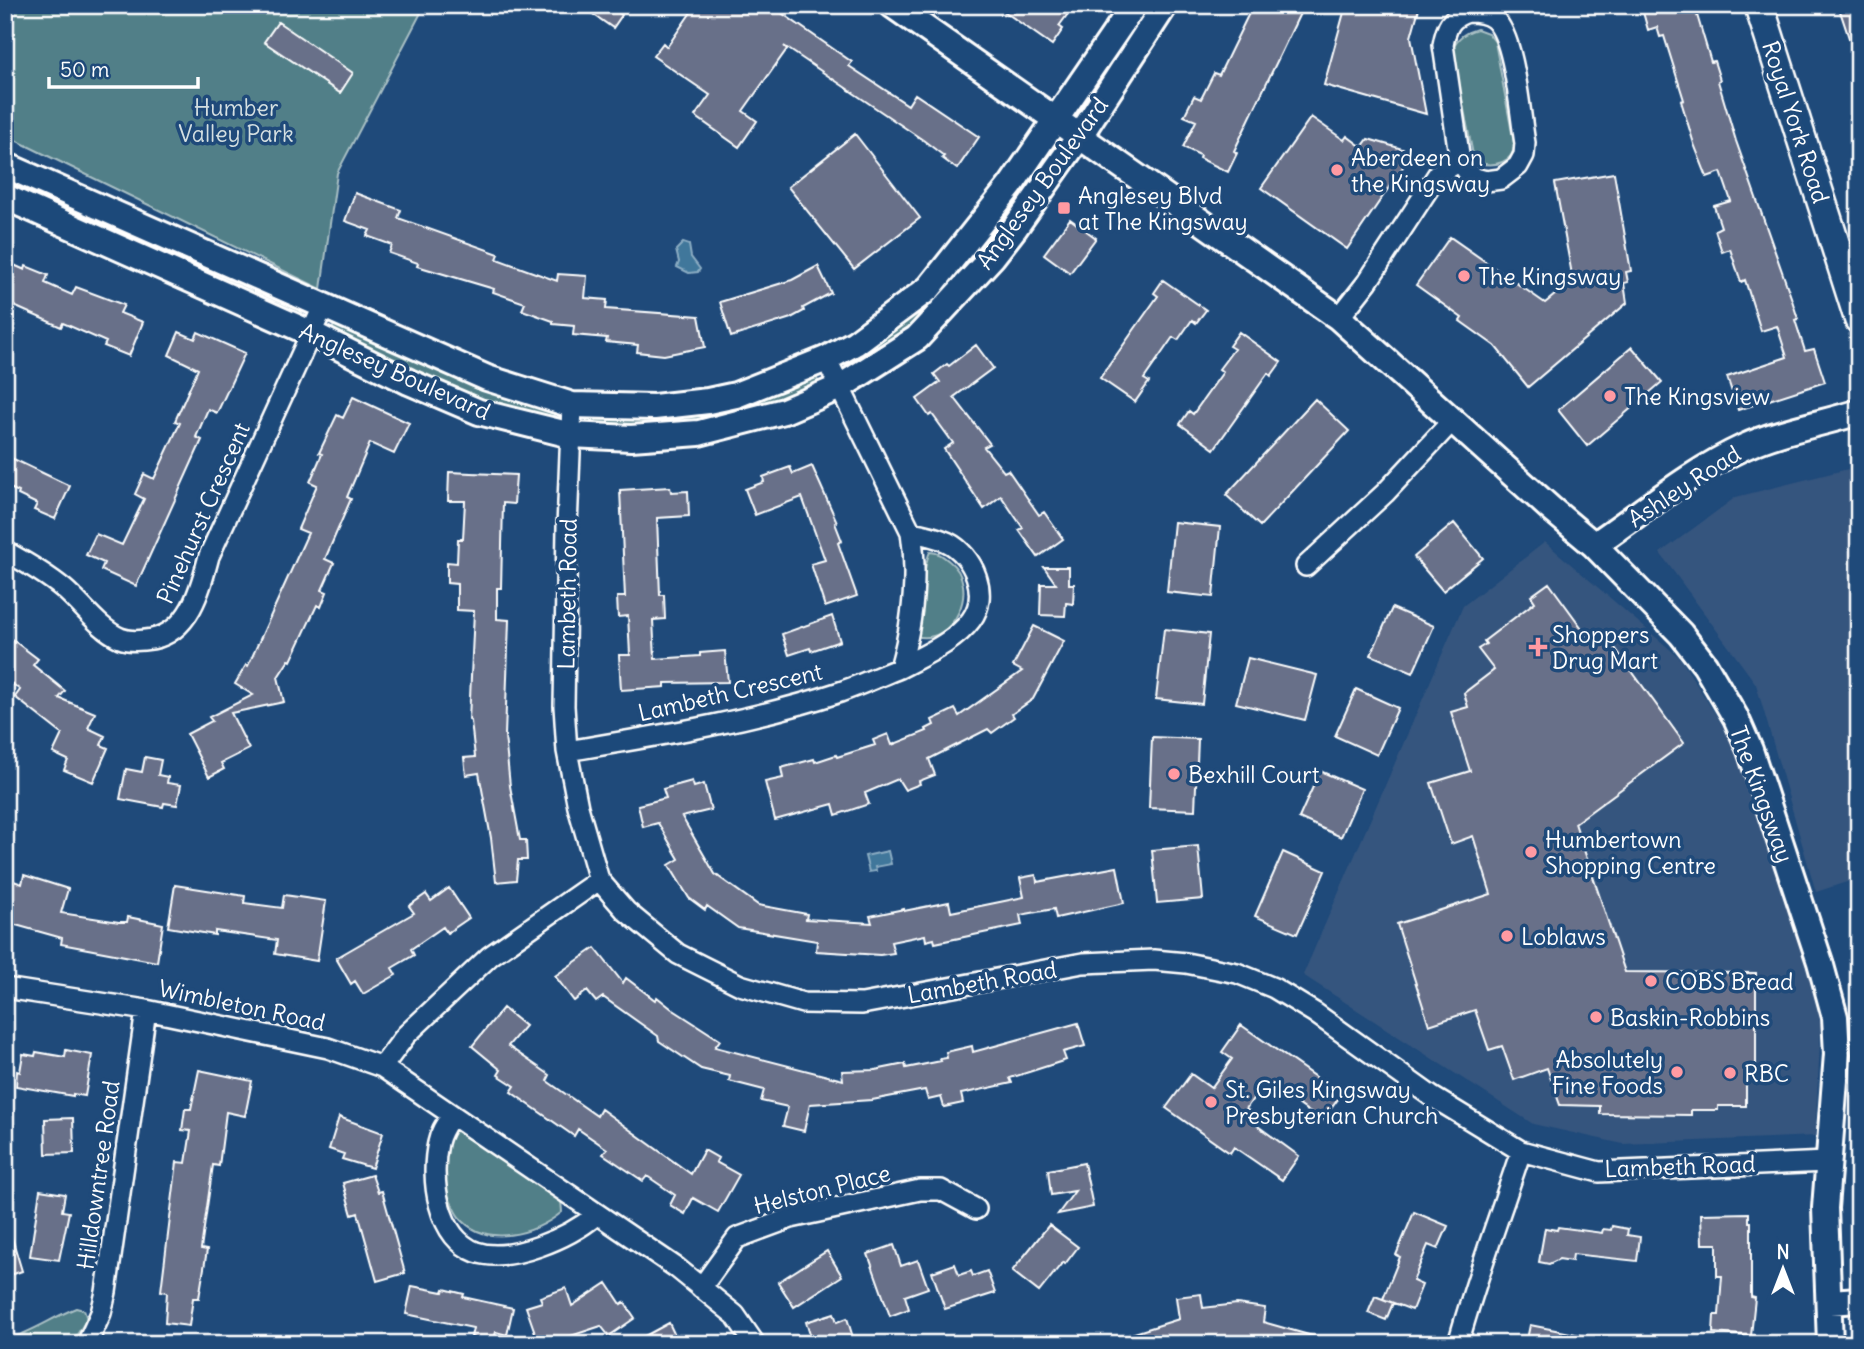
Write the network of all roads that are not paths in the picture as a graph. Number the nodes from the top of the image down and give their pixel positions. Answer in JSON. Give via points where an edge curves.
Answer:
{"nodes":[{"id":1,"x":892,"y":5,"type":"edge"},
{"id":2,"x":1134,"y":5,"type":"edge"},
{"id":3,"x":1164,"y":5,"type":"edge"},
{"id":4,"x":1759,"y":5,"type":"edge"},
{"id":5,"x":1055,"y":120,"type":"junction"},
{"id":6,"x":1079,"y":137,"type":"junction"},
{"id":7,"x":1460,"y":161,"type":"junction"},
{"id":8,"x":5,"y":164,"type":"edge"},
{"id":9,"x":5,"y":197,"type":"edge"},
{"id":10,"x":323,"y":307,"type":"junction"},
{"id":11,"x":1339,"y":318,"type":"junction"},
{"id":12,"x":1859,"y":319,"type":"edge"},
{"id":13,"x":310,"y":333,"type":"junction"},
{"id":14,"x":826,"y":359,"type":"junction"},
{"id":15,"x":840,"y":387,"type":"junction"},
{"id":16,"x":572,"y":405,"type":"junction"},
{"id":17,"x":1859,"y":412,"type":"edge"},
{"id":18,"x":1453,"y":420,"type":"junction"},
{"id":19,"x":571,"y":435,"type":"junction"},
{"id":20,"x":911,"y":532,"type":"junction"},
{"id":21,"x":1594,"y":545,"type":"junction"},
{"id":22,"x":5,"y":551,"type":"edge"},
{"id":23,"x":1306,"y":566,"type":"dead end"},
{"id":24,"x":900,"y":668,"type":"junction"},
{"id":25,"x":567,"y":751,"type":"junction"},
{"id":26,"x":599,"y":880,"type":"junction"},
{"id":27,"x":5,"y":988,"type":"edge"},
{"id":28,"x":146,"y":1010,"type":"junction"},
{"id":29,"x":382,"y":1067,"type":"junction"},
{"id":30,"x":452,"y":1115,"type":"junction"},
{"id":31,"x":1521,"y":1151,"type":"junction"},
{"id":32,"x":1827,"y":1162,"type":"junction"},
{"id":33,"x":976,"y":1209,"type":"dead end"},
{"id":34,"x":596,"y":1215,"type":"junction"},
{"id":35,"x":701,"y":1288,"type":"junction"},
{"id":36,"x":1859,"y":1300,"type":"edge"},
{"id":37,"x":1830,"y":1302,"type":"junction"},
{"id":38,"x":87,"y":1344,"type":"edge"},
{"id":39,"x":755,"y":1344,"type":"edge"},
{"id":40,"x":1458,"y":1344,"type":"edge"},
{"id":41,"x":1830,"y":1344,"type":"edge"}],
"edges":[{"from":1,"to":5,"type":"street","name":"The Kingsway"},
{"from":2,"to":5,"type":"street","name":"Anglesey Boulevard"},
{"from":3,"to":6,"type":"street","name":"Anglesey Boulevard"},
{"from":4,"to":12,"type":"main road","name":"Royal York Road"},
{"from":5,"to":6,"type":"street","name":"The Kingsway"},
{"from":5,"to":14,"type":"street","name":"Anglesey Boulevard","via":[[989,214],[929,288]]},
{"from":6,"to":11,"type":"street","name":"The Kingsway"},
{"from":6,"to":15,"type":"street","name":"Anglesey Boulevard","via":[[993,257],[917,338]]},
{"from":7,"to":7,"type":"street","via":[[1475,178],[1498,180],[1518,166],[1524,155],[1509,44],[1502,28],[1482,13],[1458,14],[1446,29],[1443,45]]},
{"from":7,"to":11,"type":"street","via":[[1438,174]]},
{"from":8,"to":10,"type":"street","name":"Anglesey Boulevard"},
{"from":9,"to":13,"type":"street","name":"Anglesey Boulevard"},
{"from":10,"to":13,"type":"street","name":"Pinehurst Crescent"},
{"from":10,"to":16,"type":"street","name":"Anglesey Boulevard","via":[[487,378]]},
{"from":11,"to":18,"type":"street","name":"The Kingsway"},
{"from":13,"to":19,"type":"street","name":"Anglesey Boulevard","via":[[479,412]]},
{"from":13,"to":22,"type":"street","name":"Pinehurst Crescent","via":[[209,556],[193,604],[181,624],[165,636],[138,642],[121,638],[62,586]]},
{"from":14,"to":15,"type":"street"},
{"from":14,"to":16,"type":"street","name":"Anglesey Boulevard","via":[[736,395],[708,401],[654,407]]},
{"from":15,"to":19,"type":"street","name":"Anglesey Boulevard","via":[[784,411],[699,433],[631,438]]},
{"from":15,"to":20,"type":"street"},
{"from":16,"to":19,"type":"street","name":"Lambeth Road"},
{"from":17,"to":21,"type":"street","name":"Ashley Road","via":[[1770,438],[1719,459]]},
{"from":18,"to":21,"type":"street","name":"The Kingsway"},
{"from":18,"to":23,"type":"street","via":[[1385,493]]},
{"from":19,"to":25,"type":"street","name":"Lambeth Road","via":[[564,706]]},
{"from":20,"to":24,"type":"street","via":[[915,559]]},
{"from":20,"to":24,"type":"street","name":"Lambeth Crescent","via":[[950,543],[965,558],[975,572],[979,605],[958,634]]},
{"from":21,"to":32,"type":"street","name":"The Kingsway","via":[[1681,634],[1717,686],[1750,750],[1835,1017],[1837,1054]]},
{"from":24,"to":25,"type":"street","name":"Lambeth Crescent","via":[[783,709]]},
{"from":25,"to":26,"type":"street","name":"Lambeth Road"},
{"from":26,"to":29,"type":"street","via":[[490,956],[406,1035]]},
{"from":26,"to":31,"type":"street","name":"Lambeth Road","via":[[626,911],[678,954],[740,985],[803,1003],[862,1004],[1083,963],[1154,960],[1237,972],[1289,997],[1431,1096]]},
{"from":27,"to":28,"type":"street","name":"Wimbleton Road"},
{"from":28,"to":29,"type":"street","name":"Wimbleton Road","via":[[328,1048]]},
{"from":28,"to":38,"type":"street","name":"Hilldowntree Road","via":[[106,1292]]},
{"from":29,"to":30,"type":"street","name":"Wimbleton Road"},
{"from":30,"to":34,"type":"street","name":"Wimbleton Road"},
{"from":30,"to":34,"type":"street","via":[[438,1143],[436,1184],[449,1228],[470,1249],[489,1255],[519,1252],[558,1238]]},
{"from":31,"to":32,"type":"street","name":"Lambeth Road","via":[[1599,1171]]},
{"from":31,"to":40,"type":"street"},
{"from":32,"to":37,"type":"street","name":"The Kingsway"},
{"from":33,"to":35,"type":"street","name":"Helston Place","via":[[941,1190],[920,1190],[791,1218],[737,1238]]},
{"from":34,"to":35,"type":"street","name":"Wimbleton Road"},
{"from":35,"to":39,"type":"street","name":"Wimbleton Road","via":[[735,1315]]},
{"from":36,"to":37,"type":"street"},
{"from":37,"to":41,"type":"street","name":"The Kingsway"}]}
